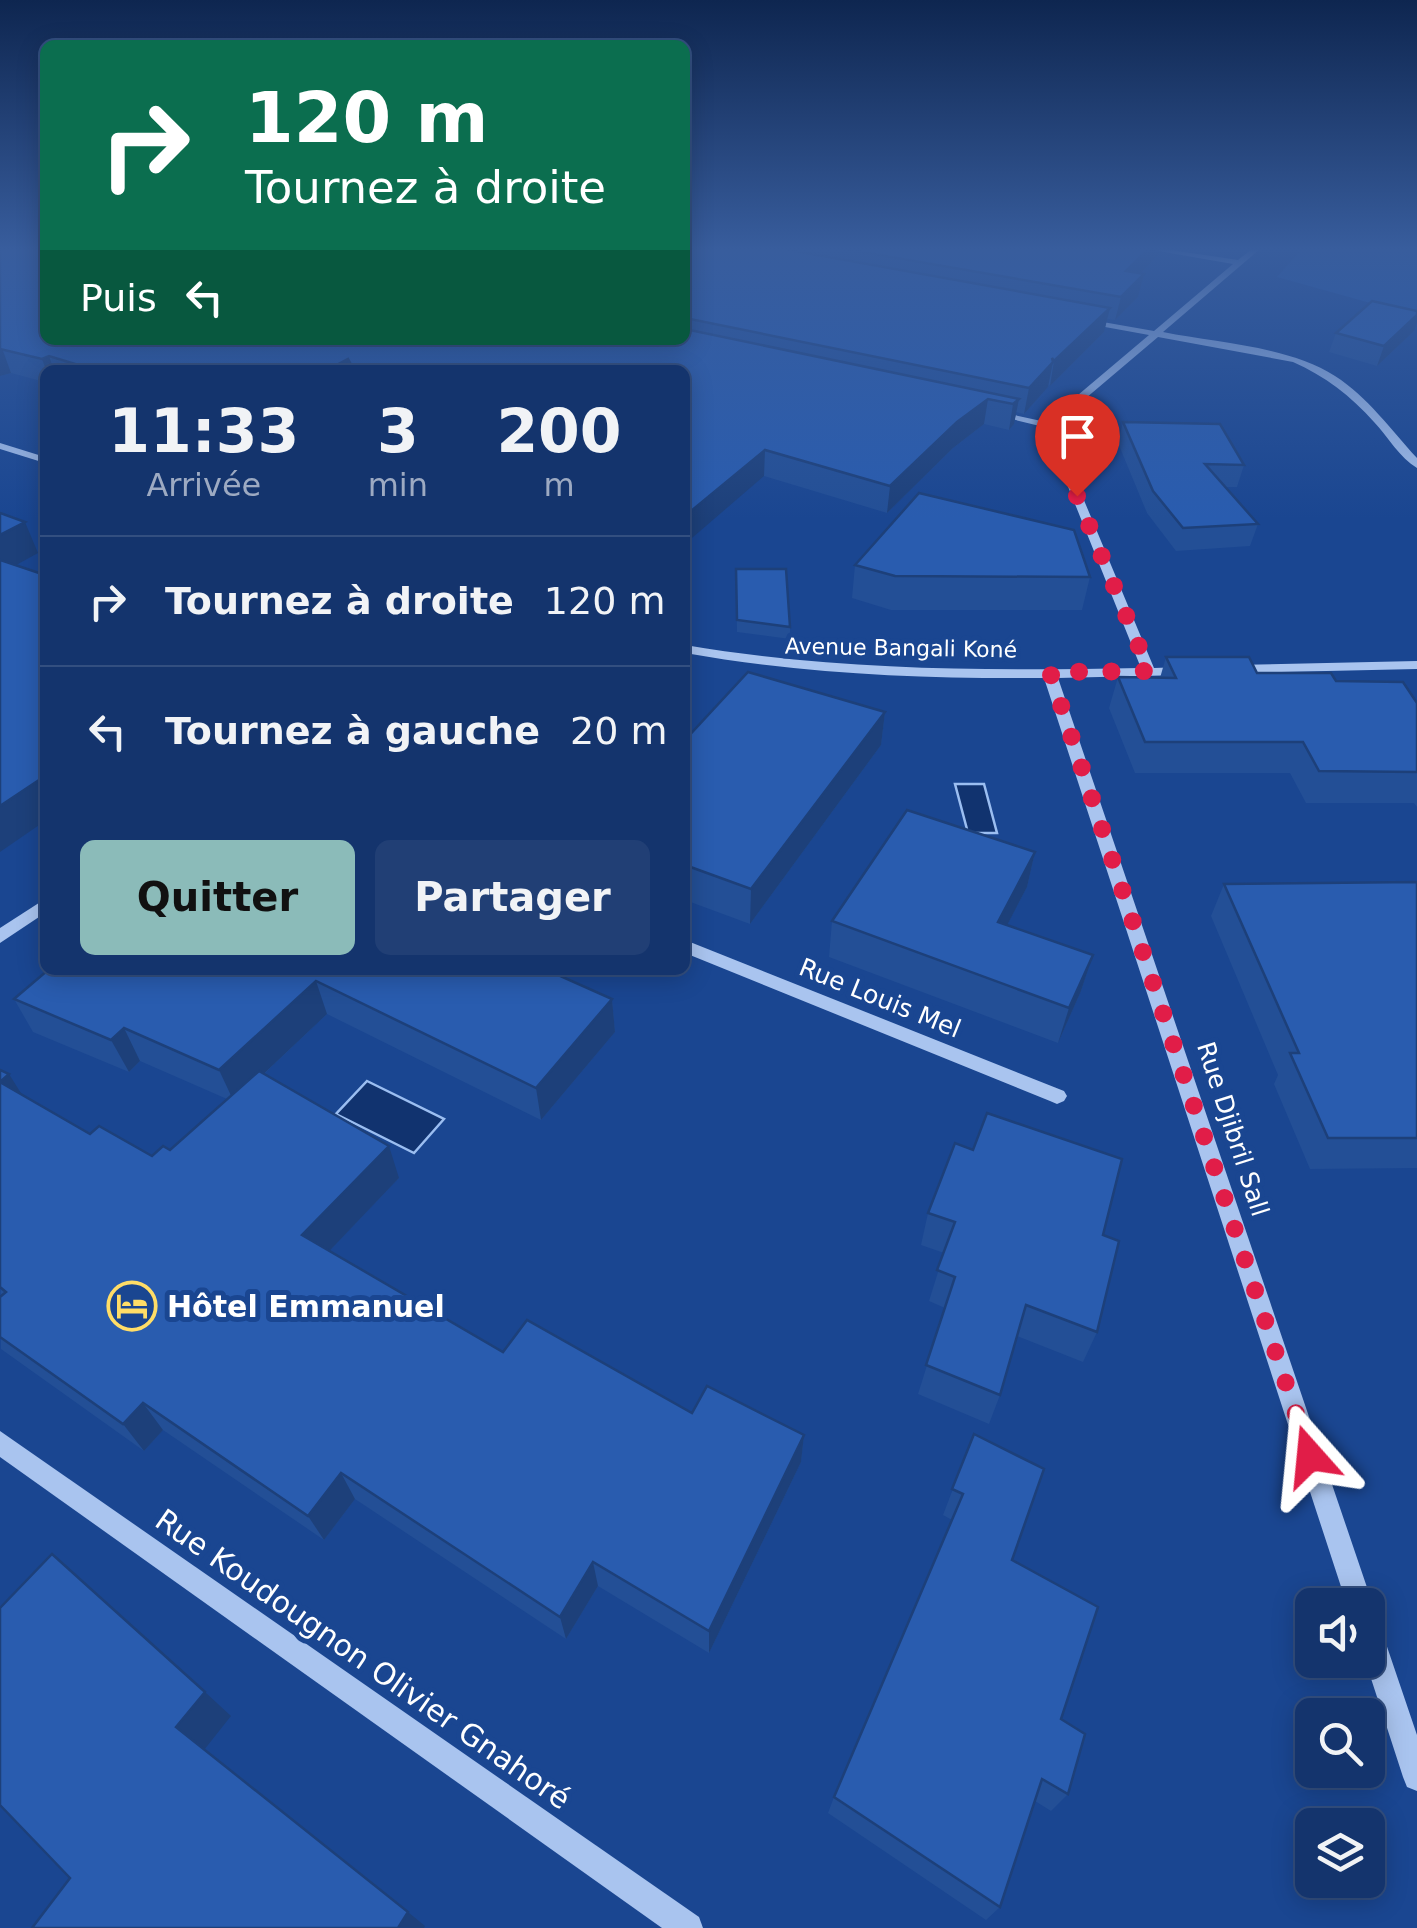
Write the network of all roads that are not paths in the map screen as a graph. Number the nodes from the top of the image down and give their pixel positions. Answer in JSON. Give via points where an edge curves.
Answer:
{"nodes":[{"id":1,"x":1145,"y":339,"type":"edge"},
{"id":2,"x":1188,"y":339,"type":"edge"},
{"id":3,"x":991,"y":413,"type":"edge"},
{"id":4,"x":1048,"y":426,"type":"junction"},
{"id":5,"x":0,"y":446,"type":"edge"},
{"id":6,"x":40,"y":458,"type":"edge"},
{"id":7,"x":1417,"y":464,"type":"edge"},
{"id":8,"x":690,"y":650,"type":"edge"},
{"id":9,"x":1417,"y":666,"type":"edge"},
{"id":10,"x":1206,"y":670,"type":"edge"},
{"id":11,"x":1226,"y":670,"type":"edge"},
{"id":12,"x":1149,"y":671,"type":"junction"},
{"id":13,"x":1050,"y":672,"type":"junction"},
{"id":14,"x":40,"y":909,"type":"edge"},
{"id":15,"x":0,"y":937,"type":"edge"},
{"id":16,"x":690,"y":948,"type":"edge"},
{"id":17,"x":1056,"y":1096,"type":"dead end"},
{"id":18,"x":0,"y":1443,"type":"edge"},
{"id":19,"x":1354,"y":1588,"type":"edge"},
{"id":20,"x":1384,"y":1678,"type":"edge"},
{"id":21,"x":1417,"y":1778,"type":"edge"},
{"id":22,"x":688,"y":1928,"type":"edge"}],
"edges":[{"from":1,"to":4,"type":"street"},
{"from":2,"to":7,"type":"street","via":[[1327,372]]},
{"from":3,"to":4,"type":"street"},
{"from":4,"to":12,"type":"street"},
{"from":5,"to":6,"type":"street"},
{"from":8,"to":13,"type":"street","name":"Avenue Bangali Koné","via":[[784,667]]},
{"from":9,"to":11,"type":"street"},
{"from":10,"to":12,"type":"street","name":"Avenue Bangali Koné"},
{"from":12,"to":13,"type":"street","name":"Avenue Bangali Koné"},
{"from":13,"to":19,"type":"street","name":"Rue Djibril Sall"},
{"from":14,"to":15,"type":"street"},
{"from":16,"to":17,"type":"street","name":"Rue Louis Mel"},
{"from":18,"to":22,"type":"street","name":"Rue Koudougnon Olivier Gnahoré"},
{"from":20,"to":21,"type":"street"}]}
